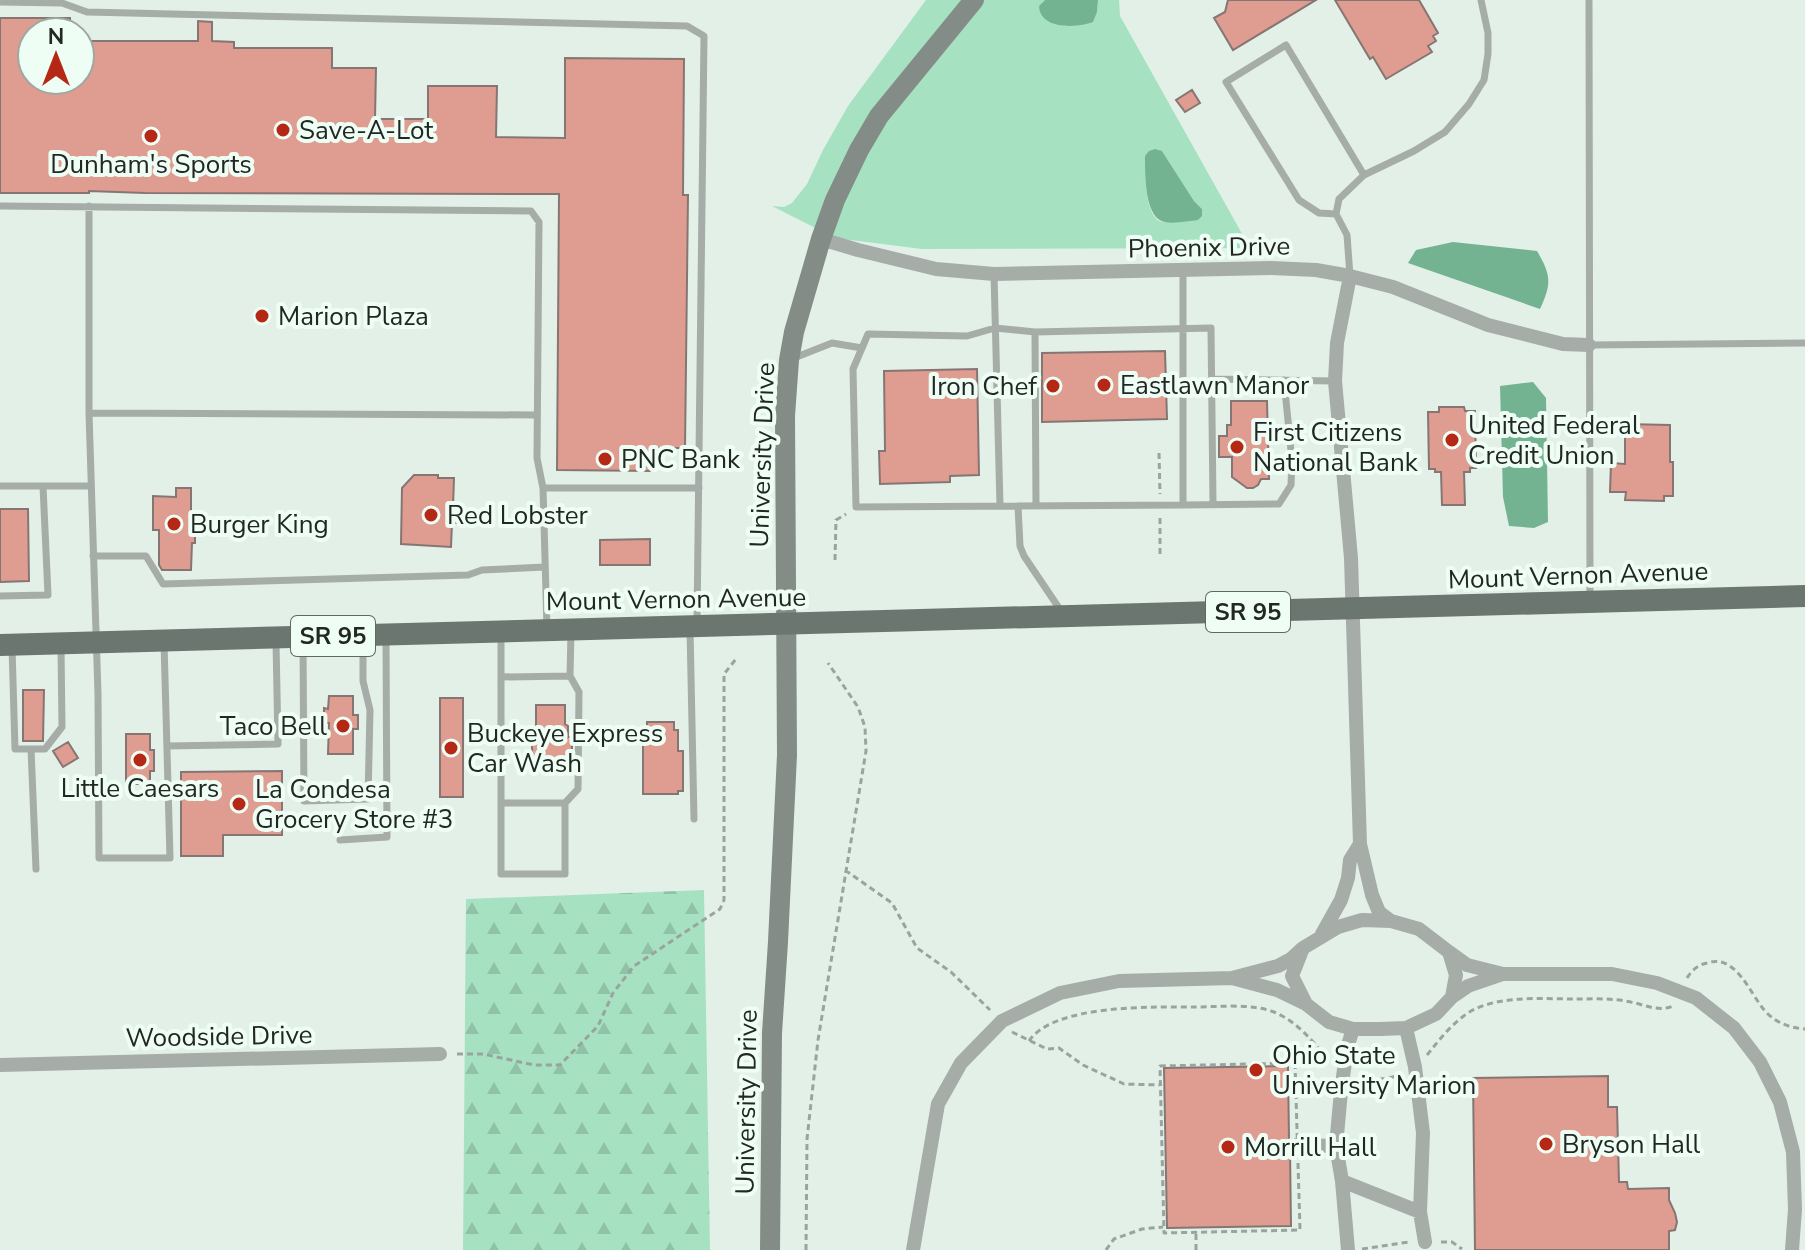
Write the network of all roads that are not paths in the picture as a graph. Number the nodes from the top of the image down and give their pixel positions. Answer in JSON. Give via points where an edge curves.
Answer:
{"nodes":[{"id":1,"x":974,"y":0,"type":"edge"},
{"id":2,"x":1481,"y":0,"type":"edge"},
{"id":3,"x":1589,"y":0,"type":"edge"},
{"id":4,"x":0,"y":2,"type":"edge"},
{"id":5,"x":1364,"y":175,"type":"junction"},
{"id":6,"x":0,"y":206,"type":"edge"},
{"id":7,"x":89,"y":206,"type":"junction"},
{"id":8,"x":1336,"y":214,"type":"junction"},
{"id":9,"x":821,"y":239,"type":"junction"},
{"id":10,"x":1183,"y":271,"type":"junction"},
{"id":11,"x":994,"y":274,"type":"junction"},
{"id":12,"x":1350,"y":276,"type":"junction"},
{"id":13,"x":995,"y":328,"type":"junction"},
{"id":14,"x":1184,"y":329,"type":"junction"},
{"id":15,"x":1035,"y":332,"type":"junction"},
{"id":16,"x":1805,"y":343,"type":"edge"},
{"id":17,"x":1589,"y":345,"type":"junction"},
{"id":18,"x":862,"y":348,"type":"junction"},
{"id":19,"x":789,"y":360,"type":"junction"},
{"id":20,"x":1212,"y":379,"type":"junction"},
{"id":21,"x":1284,"y":380,"type":"junction"},
{"id":22,"x":1335,"y":381,"type":"junction"},
{"id":23,"x":89,"y":413,"type":"junction"},
{"id":24,"x":537,"y":415,"type":"junction"},
{"id":25,"x":0,"y":486,"type":"edge"},
{"id":26,"x":43,"y":486,"type":"junction"},
{"id":27,"x":91,"y":486,"type":"junction"},
{"id":28,"x":543,"y":488,"type":"junction"},
{"id":29,"x":699,"y":488,"type":"junction"},
{"id":30,"x":1213,"y":504,"type":"junction"},
{"id":31,"x":1183,"y":505,"type":"junction"},
{"id":32,"x":1000,"y":506,"type":"junction"},
{"id":33,"x":1018,"y":506,"type":"junction"},
{"id":34,"x":1036,"y":506,"type":"junction"},
{"id":35,"x":93,"y":556,"type":"junction"},
{"id":36,"x":545,"y":567,"type":"junction"},
{"id":37,"x":0,"y":596,"type":"edge"},
{"id":38,"x":1805,"y":596,"type":"edge"},
{"id":39,"x":1590,"y":603,"type":"junction"},
{"id":40,"x":1354,"y":610,"type":"junction"},
{"id":41,"x":1065,"y":616,"type":"junction"},
{"id":42,"x":785,"y":624,"type":"junction"},
{"id":43,"x":694,"y":626,"type":"junction"},
{"id":44,"x":547,"y":630,"type":"junction"},
{"id":45,"x":571,"y":630,"type":"junction"},
{"id":46,"x":501,"y":631,"type":"junction"},
{"id":47,"x":363,"y":635,"type":"junction"},
{"id":48,"x":386,"y":635,"type":"junction"},
{"id":49,"x":276,"y":637,"type":"junction"},
{"id":50,"x":303,"y":637,"type":"junction"},
{"id":51,"x":164,"y":640,"type":"junction"},
{"id":52,"x":96,"y":642,"type":"junction"},
{"id":53,"x":60,"y":643,"type":"junction"},
{"id":54,"x":6,"y":645,"type":"edge"},
{"id":55,"x":570,"y":676,"type":"junction"},
{"id":56,"x":501,"y":677,"type":"junction"},
{"id":57,"x":167,"y":746,"type":"junction"},
{"id":58,"x":31,"y":749,"type":"junction"},
{"id":59,"x":501,"y":803,"type":"junction"},
{"id":60,"x":565,"y":803,"type":"junction"},
{"id":61,"x":694,"y":819,"type":"dead end"},
{"id":62,"x":340,"y":840,"type":"dead end"},
{"id":63,"x":1360,"y":844,"type":"junction"},
{"id":64,"x":36,"y":869,"type":"dead end"},
{"id":65,"x":1391,"y":921,"type":"junction"},
{"id":66,"x":1320,"y":938,"type":"junction"},
{"id":67,"x":1303,"y":948,"type":"junction"},
{"id":68,"x":1449,"y":952,"type":"junction"},
{"id":69,"x":1503,"y":974,"type":"junction"},
{"id":70,"x":1232,"y":978,"type":"junction"},
{"id":71,"x":1452,"y":997,"type":"junction"},
{"id":72,"x":1306,"y":1004,"type":"junction"},
{"id":73,"x":1406,"y":1028,"type":"junction"},
{"id":74,"x":1353,"y":1029,"type":"junction"},
{"id":75,"x":440,"y":1054,"type":"road end"},
{"id":76,"x":0,"y":1065,"type":"edge"},
{"id":77,"x":1297,"y":1145,"type":"road end"},
{"id":78,"x":1336,"y":1146,"type":"junction"},
{"id":79,"x":1342,"y":1181,"type":"junction"},
{"id":80,"x":1420,"y":1212,"type":"junction"},
{"id":81,"x":1425,"y":1242,"type":"dead end"},
{"id":82,"x":770,"y":1250,"type":"edge"},
{"id":83,"x":913,"y":1250,"type":"edge"},
{"id":84,"x":1348,"y":1250,"type":"edge"},
{"id":85,"x":1792,"y":1250,"type":"edge"}],
"edges":[{"from":1,"to":9,"type":"street","name":"University Drive","via":[[879,116]]},
{"from":2,"to":5,"type":"lane","via":[[1488,54],[1484,80],[1469,104],[1445,132]]},
{"from":3,"to":17,"type":"lane"},
{"from":4,"to":29,"type":"lane","via":[[62,3],[87,12],[687,26],[704,36]]},
{"from":5,"to":8,"type":"lane","via":[[1339,199]]},
{"from":5,"to":8,"type":"lane","via":[[1286,45],[1226,82],[1299,200],[1319,213]]},
{"from":6,"to":7,"type":"lane"},
{"from":7,"to":23,"type":"lane"},
{"from":7,"to":24,"type":"lane","via":[[531,211],[539,222]]},
{"from":8,"to":12,"type":"lane","via":[[1347,235]]},
{"from":9,"to":11,"type":"street","name":"Phoenix Drive","via":[[936,269]]},
{"from":9,"to":19,"type":"street","name":"University Drive"},
{"from":10,"to":11,"type":"street","name":"Phoenix Drive"},
{"from":10,"to":12,"type":"street","name":"Phoenix Drive","via":[[1271,268]]},
{"from":10,"to":14,"type":"lane"},
{"from":11,"to":13,"type":"lane"},
{"from":12,"to":17,"type":"street","name":"Phoenix Drive","via":[[1393,287],[1488,325],[1563,344]]},
{"from":12,"to":22,"type":"street"},
{"from":13,"to":15,"type":"lane"},
{"from":13,"to":18,"type":"lane","via":[[967,336],[868,334]]},
{"from":13,"to":32,"type":"lane"},
{"from":14,"to":15,"type":"lane"},
{"from":14,"to":20,"type":"lane","via":[[1211,328]]},
{"from":14,"to":31,"type":"lane"},
{"from":15,"to":34,"type":"lane"},
{"from":16,"to":17,"type":"lane"},
{"from":17,"to":39,"type":"lane"},
{"from":18,"to":19,"type":"lane","via":[[832,343]]},
{"from":18,"to":32,"type":"lane","via":[[853,369],[856,507]]},
{"from":19,"to":42,"type":"street","name":"University Drive"},
{"from":20,"to":21,"type":"lane"},
{"from":20,"to":30,"type":"lane"},
{"from":21,"to":22,"type":"lane"},
{"from":21,"to":30,"type":"lane","via":[[1291,485],[1279,504]]},
{"from":22,"to":40,"type":"street"},
{"from":23,"to":24,"type":"lane"},
{"from":23,"to":27,"type":"lane"},
{"from":24,"to":28,"type":"lane"},
{"from":25,"to":26,"type":"lane"},
{"from":26,"to":27,"type":"lane"},
{"from":26,"to":37,"type":"lane","via":[[48,595]]},
{"from":27,"to":35,"type":"lane"},
{"from":28,"to":29,"type":"lane"},
{"from":28,"to":36,"type":"lane"},
{"from":29,"to":43,"type":"lane"},
{"from":30,"to":31,"type":"lane"},
{"from":31,"to":34,"type":"lane"},
{"from":32,"to":33,"type":"lane"},
{"from":33,"to":34,"type":"lane"},
{"from":33,"to":41,"type":"lane","via":[[1024,556]]},
{"from":35,"to":36,"type":"lane","via":[[146,556],[163,584],[468,575]]},
{"from":35,"to":52,"type":"lane"},
{"from":36,"to":44,"type":"lane"},
{"from":38,"to":39,"type":"main road","name":"Mount Vernon Avenue","number":"SR 95"},
{"from":39,"to":40,"type":"main road","name":"Mount Vernon Avenue","number":"SR 95"},
{"from":40,"to":41,"type":"main road","name":"Mount Vernon Avenue","number":"SR 95"},
{"from":40,"to":63,"type":"street"},
{"from":41,"to":42,"type":"main road","name":"Mount Vernon Avenue","number":"SR 95"},
{"from":42,"to":43,"type":"main road","name":"Mount Vernon Avenue","number":"SR 95"},
{"from":42,"to":82,"type":"street","name":"University Drive","via":[[787,755],[772,1033]]},
{"from":43,"to":45,"type":"main road","name":"Mount Vernon Avenue","number":"SR 95"},
{"from":43,"to":61,"type":"lane"},
{"from":44,"to":45,"type":"main road","name":"Mount Vernon Avenue","number":"SR 95"},
{"from":44,"to":46,"type":"main road","name":"Mount Vernon Avenue","number":"SR 95"},
{"from":45,"to":55,"type":"lane"},
{"from":46,"to":48,"type":"main road","name":"Mount Vernon Avenue","number":"SR 95"},
{"from":46,"to":56,"type":"lane"},
{"from":47,"to":48,"type":"main road","name":"Mount Vernon Avenue","number":"SR 95"},
{"from":47,"to":50,"type":"main road","name":"Mount Vernon Avenue","number":"SR 95"},
{"from":47,"to":50,"type":"lane","via":[[363,681],[370,710],[368,799],[304,801]]},
{"from":48,"to":62,"type":"lane","via":[[387,837]]},
{"from":49,"to":50,"type":"main road","name":"Mount Vernon Avenue","number":"SR 95"},
{"from":49,"to":51,"type":"main road","name":"Mount Vernon Avenue","number":"SR 95"},
{"from":49,"to":57,"type":"lane","via":[[278,744]]},
{"from":51,"to":52,"type":"main road","name":"Mount Vernon Avenue","number":"SR 95"},
{"from":51,"to":57,"type":"lane"},
{"from":52,"to":53,"type":"main road","name":"Mount Vernon Avenue","number":"SR 95"},
{"from":52,"to":57,"type":"lane","via":[[99,858],[170,858]]},
{"from":53,"to":54,"type":"main road","name":"Mount Vernon Avenue","number":"SR 95"},
{"from":53,"to":58,"type":"lane","via":[[62,727],[45,749]]},
{"from":54,"to":58,"type":"lane","via":[[15,749]]},
{"from":55,"to":56,"type":"lane"},
{"from":55,"to":60,"type":"lane","via":[[579,692],[578,789]]},
{"from":56,"to":59,"type":"lane"},
{"from":58,"to":64,"type":"lane"},
{"from":59,"to":60,"type":"lane"},
{"from":59,"to":60,"type":"lane","via":[[501,874],[565,874]]},
{"from":63,"to":65,"type":"street","via":[[1372,895],[1379,912]]},
{"from":63,"to":66,"type":"street","via":[[1350,860],[1341,900]]},
{"from":65,"to":66,"type":"street","via":[[1362,920]]},
{"from":65,"to":68,"type":"street","via":[[1419,929]]},
{"from":66,"to":67,"type":"street"},
{"from":67,"to":70,"type":"street","via":[[1278,966]]},
{"from":67,"to":72,"type":"street","via":[[1292,976]]},
{"from":68,"to":69,"type":"street","via":[[1467,965]]},
{"from":68,"to":71,"type":"street","via":[[1456,975]]},
{"from":69,"to":71,"type":"street"},
{"from":69,"to":85,"type":"street","via":[[1612,974],[1657,983],[1696,998],[1734,1028],[1760,1062],[1780,1102],[1793,1152]]},
{"from":70,"to":72,"type":"street"},
{"from":70,"to":83,"type":"street","via":[[1119,981],[1060,993],[1002,1021],[961,1063],[938,1104]]},
{"from":71,"to":73,"type":"street","via":[[1436,1014]]},
{"from":72,"to":74,"type":"street","via":[[1329,1022]]},
{"from":73,"to":74,"type":"street"},
{"from":73,"to":80,"type":"street","via":[[1423,1133]]},
{"from":74,"to":78,"type":"street"},
{"from":75,"to":76,"type":"street","name":"Woodside Drive"},
{"from":77,"to":78,"type":"street"},
{"from":78,"to":79,"type":"street"},
{"from":79,"to":80,"type":"street"},
{"from":79,"to":84,"type":"street"},
{"from":80,"to":81,"type":"street"}]}
